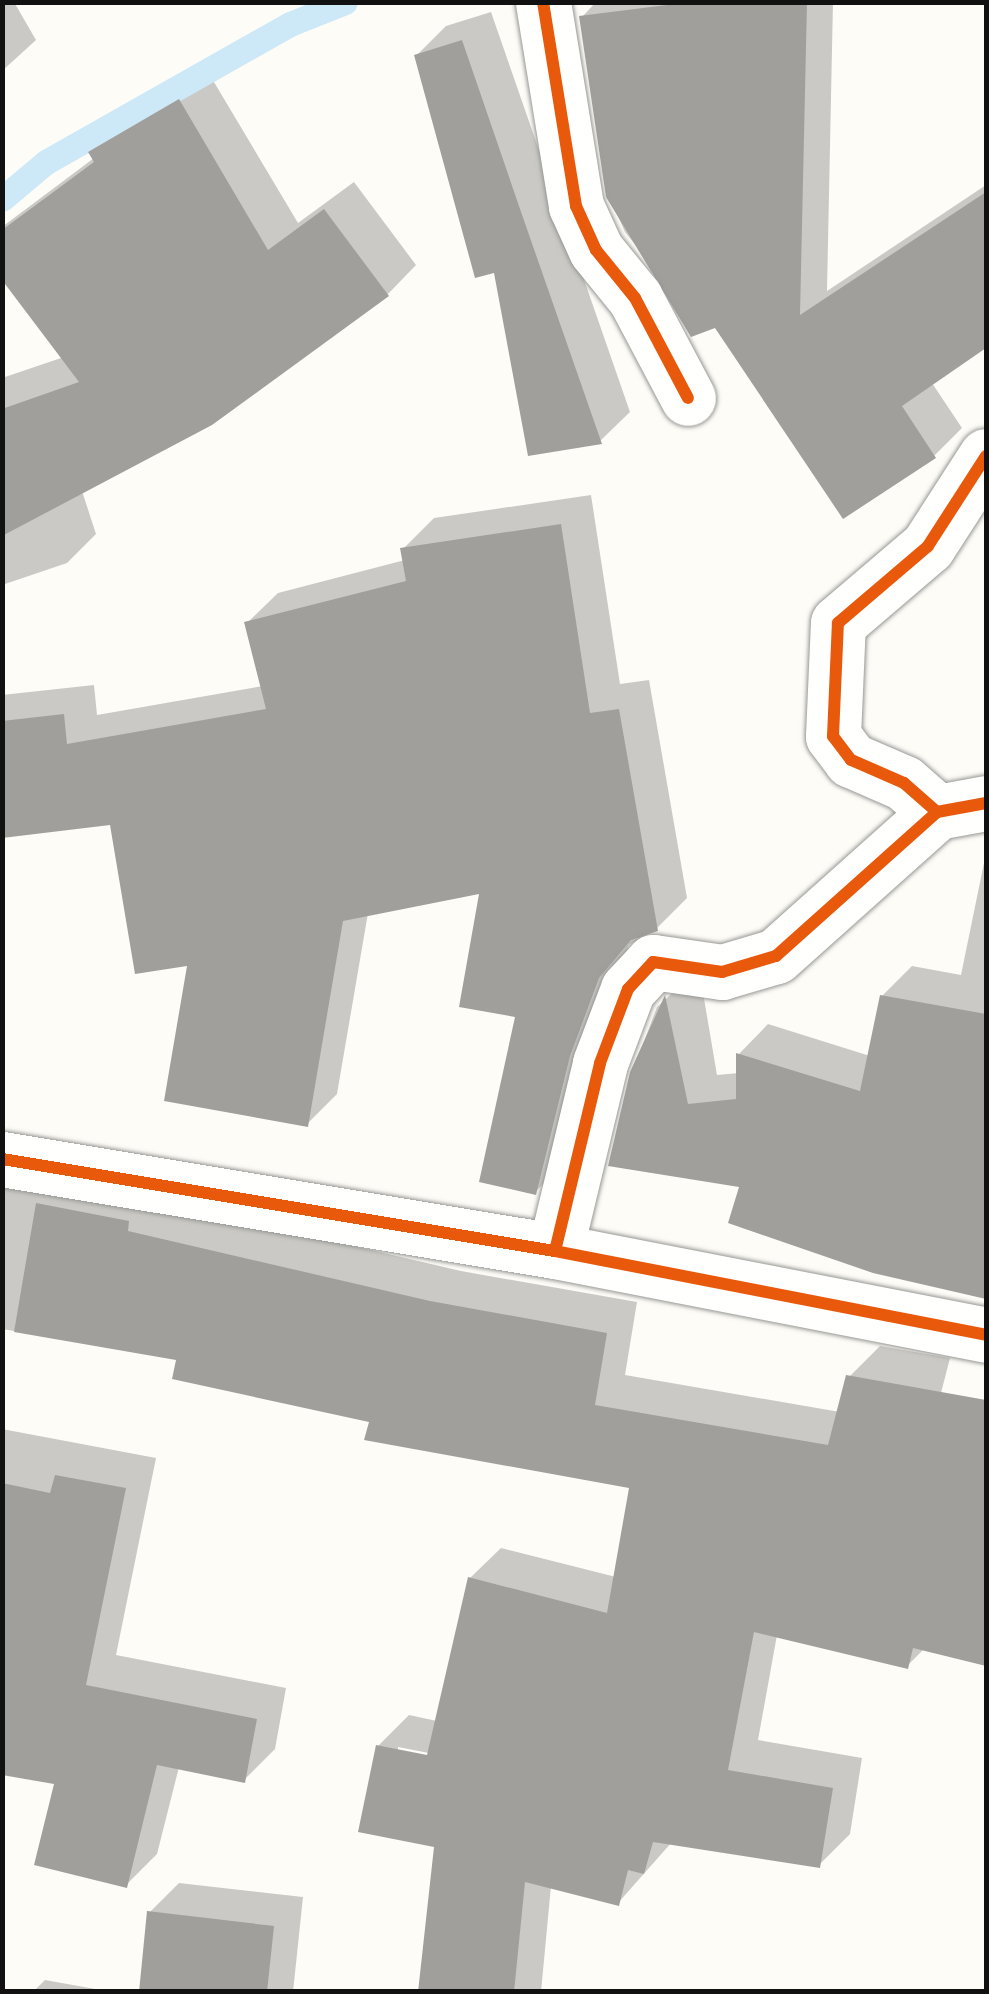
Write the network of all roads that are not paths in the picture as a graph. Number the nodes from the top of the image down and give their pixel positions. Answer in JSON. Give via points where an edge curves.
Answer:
{"nodes":[{"id":1,"x":543,"y":2,"type":"edge"},
{"id":2,"x":688,"y":398,"type":"dead end"},
{"id":3,"x":986,"y":456,"type":"edge"},
{"id":4,"x":962,"y":808,"type":"edge"},
{"id":5,"x":2,"y":1159,"type":"edge"},
{"id":6,"x":555,"y":1251,"type":"junction"},
{"id":7,"x":986,"y":1335,"type":"edge"}],
"edges":[{"from":1,"to":2,"type":"street","via":[[576,206]]},
{"from":3,"to":4,"type":"street","via":[[928,546],[838,623],[833,736],[851,760]]},
{"from":4,"to":6,"type":"street","via":[[776,956],[722,972],[653,962],[628,989],[590,1098]]},
{"from":5,"to":6,"type":"street"},
{"from":6,"to":7,"type":"street"}]}
